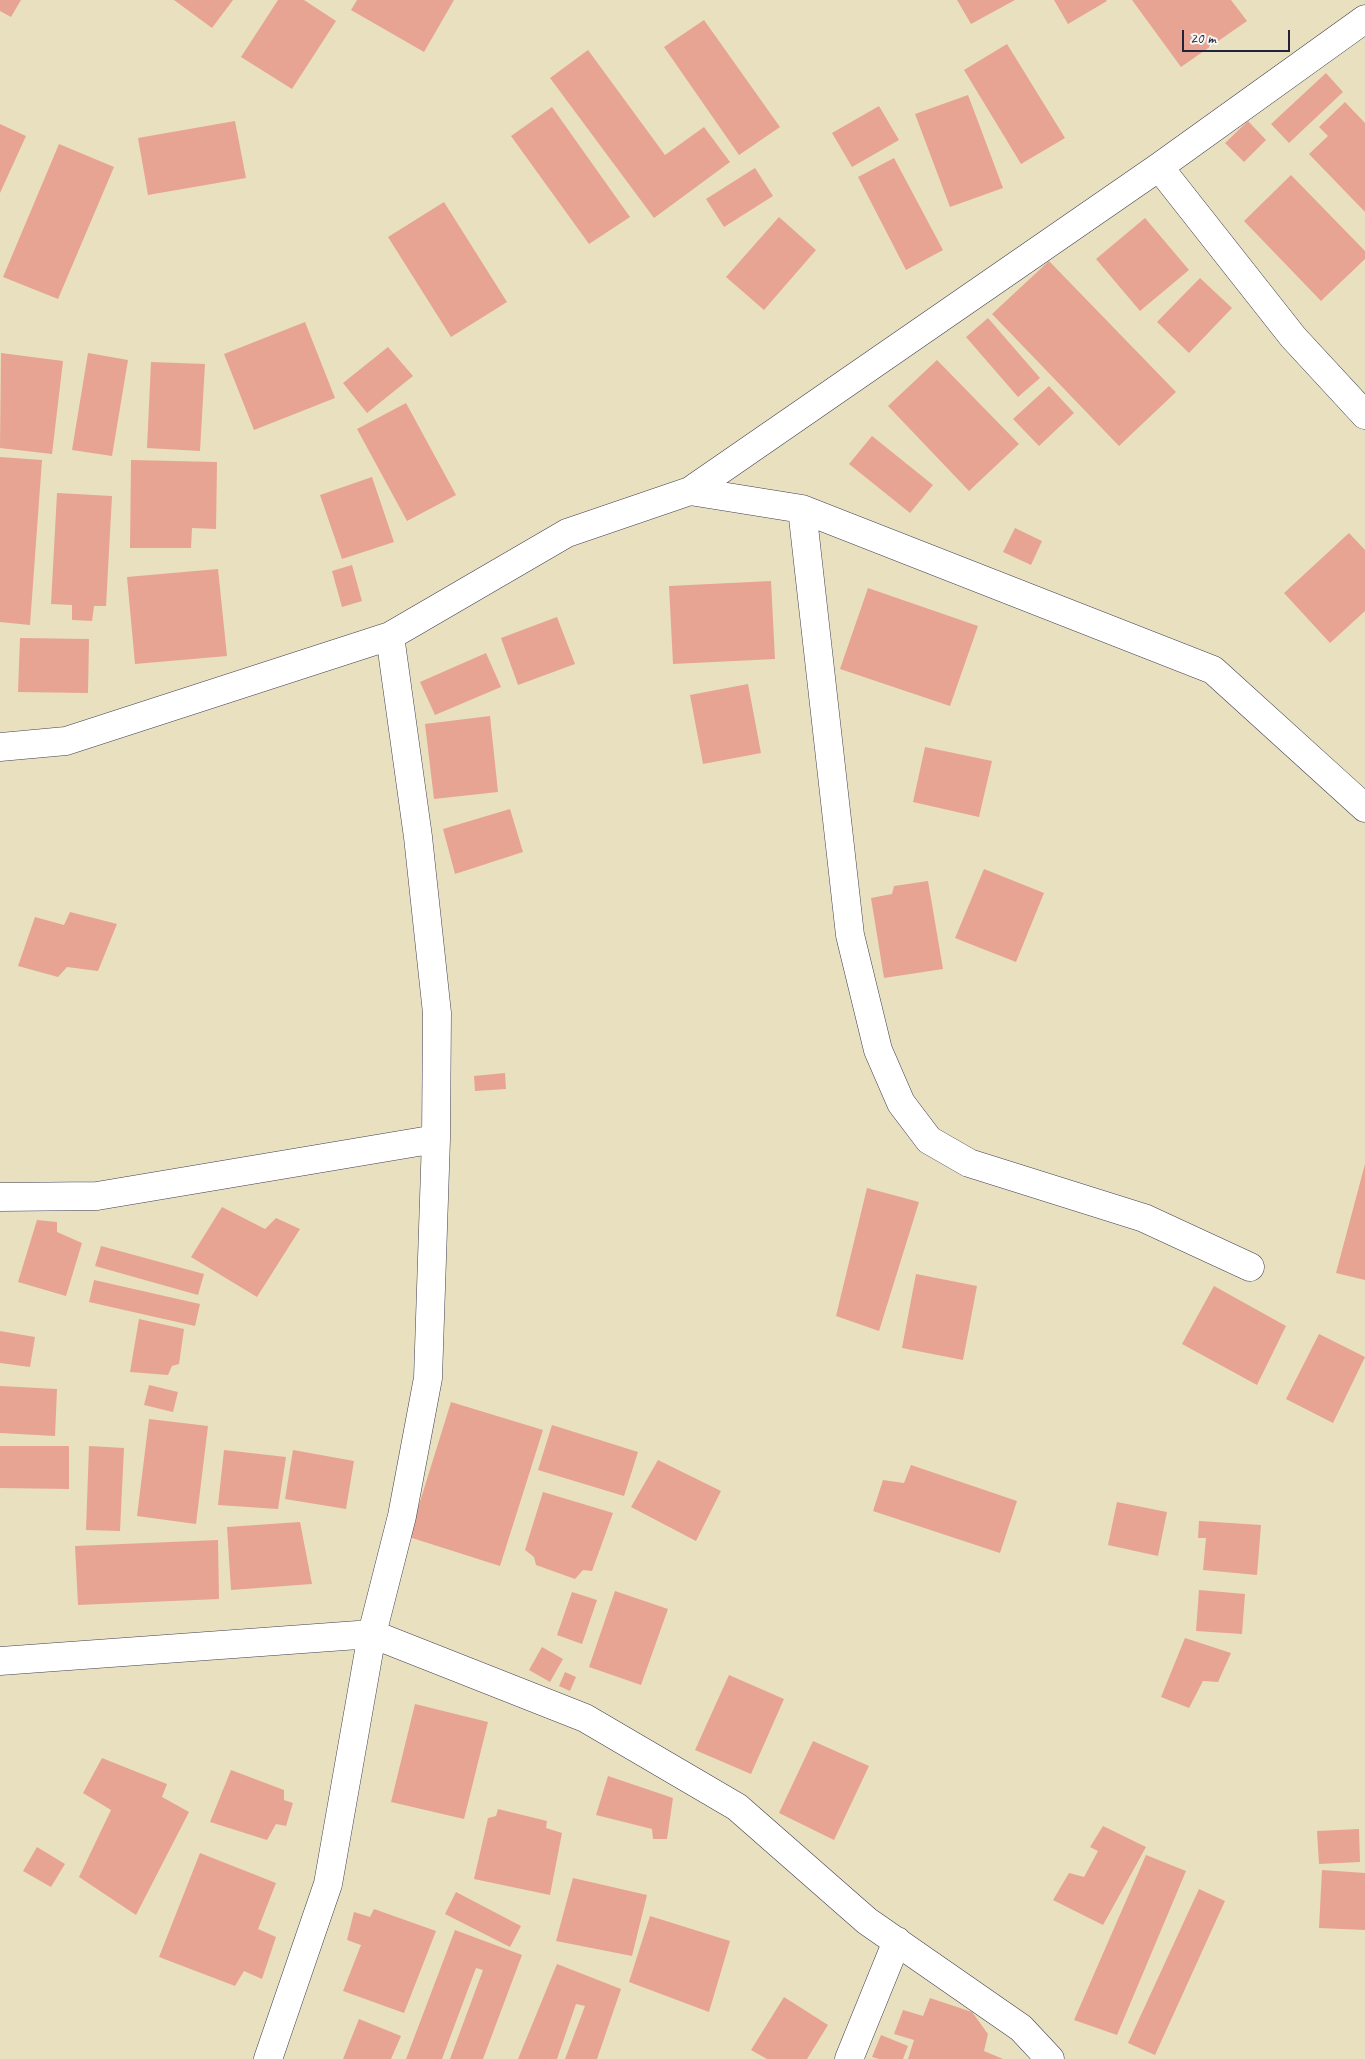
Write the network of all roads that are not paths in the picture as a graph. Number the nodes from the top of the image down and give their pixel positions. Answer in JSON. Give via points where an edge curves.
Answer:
{"nodes":[{"id":1,"x":1365,"y":18,"type":"edge"},
{"id":2,"x":1158,"y":167,"type":"junction"},
{"id":3,"x":1365,"y":415,"type":"edge"},
{"id":4,"x":690,"y":490,"type":"junction"},
{"id":5,"x":802,"y":510,"type":"junction"},
{"id":6,"x":390,"y":636,"type":"junction"},
{"id":7,"x":0,"y":747,"type":"edge"},
{"id":8,"x":1365,"y":808,"type":"edge"},
{"id":9,"x":436,"y":1139,"type":"junction"},
{"id":10,"x":0,"y":1197,"type":"edge"},
{"id":11,"x":1250,"y":1267,"type":"dead end"},
{"id":12,"x":372,"y":1634,"type":"junction"},
{"id":13,"x":0,"y":1661,"type":"edge"},
{"id":14,"x":897,"y":1941,"type":"junction"},
{"id":15,"x":268,"y":2059,"type":"edge"},
{"id":16,"x":849,"y":2059,"type":"edge"},
{"id":17,"x":1050,"y":2059,"type":"edge"}],
"edges":[{"from":1,"to":2,"type":"street"},
{"from":2,"to":3,"type":"street","via":[[1293,337]]},
{"from":2,"to":4,"type":"street"},
{"from":4,"to":5,"type":"street"},
{"from":4,"to":6,"type":"street","via":[[567,533]]},
{"from":5,"to":8,"type":"street","via":[[1213,670]]},
{"from":5,"to":11,"type":"street","via":[[850,936],[878,1050],[901,1103],[929,1140],[969,1163],[1144,1218]]},
{"from":6,"to":7,"type":"street","via":[[66,741]]},
{"from":6,"to":9,"type":"street","via":[[418,837],[437,1013]]},
{"from":9,"to":10,"type":"street","via":[[97,1196]]},
{"from":9,"to":12,"type":"street","via":[[428,1378],[402,1516]]},
{"from":12,"to":13,"type":"street"},
{"from":12,"to":14,"type":"street","via":[[585,1718],[712,1792],[737,1807],[867,1920]]},
{"from":12,"to":15,"type":"street","via":[[328,1884]]},
{"from":14,"to":16,"type":"street"},
{"from":14,"to":17,"type":"street","via":[[1021,2028]]}]}
